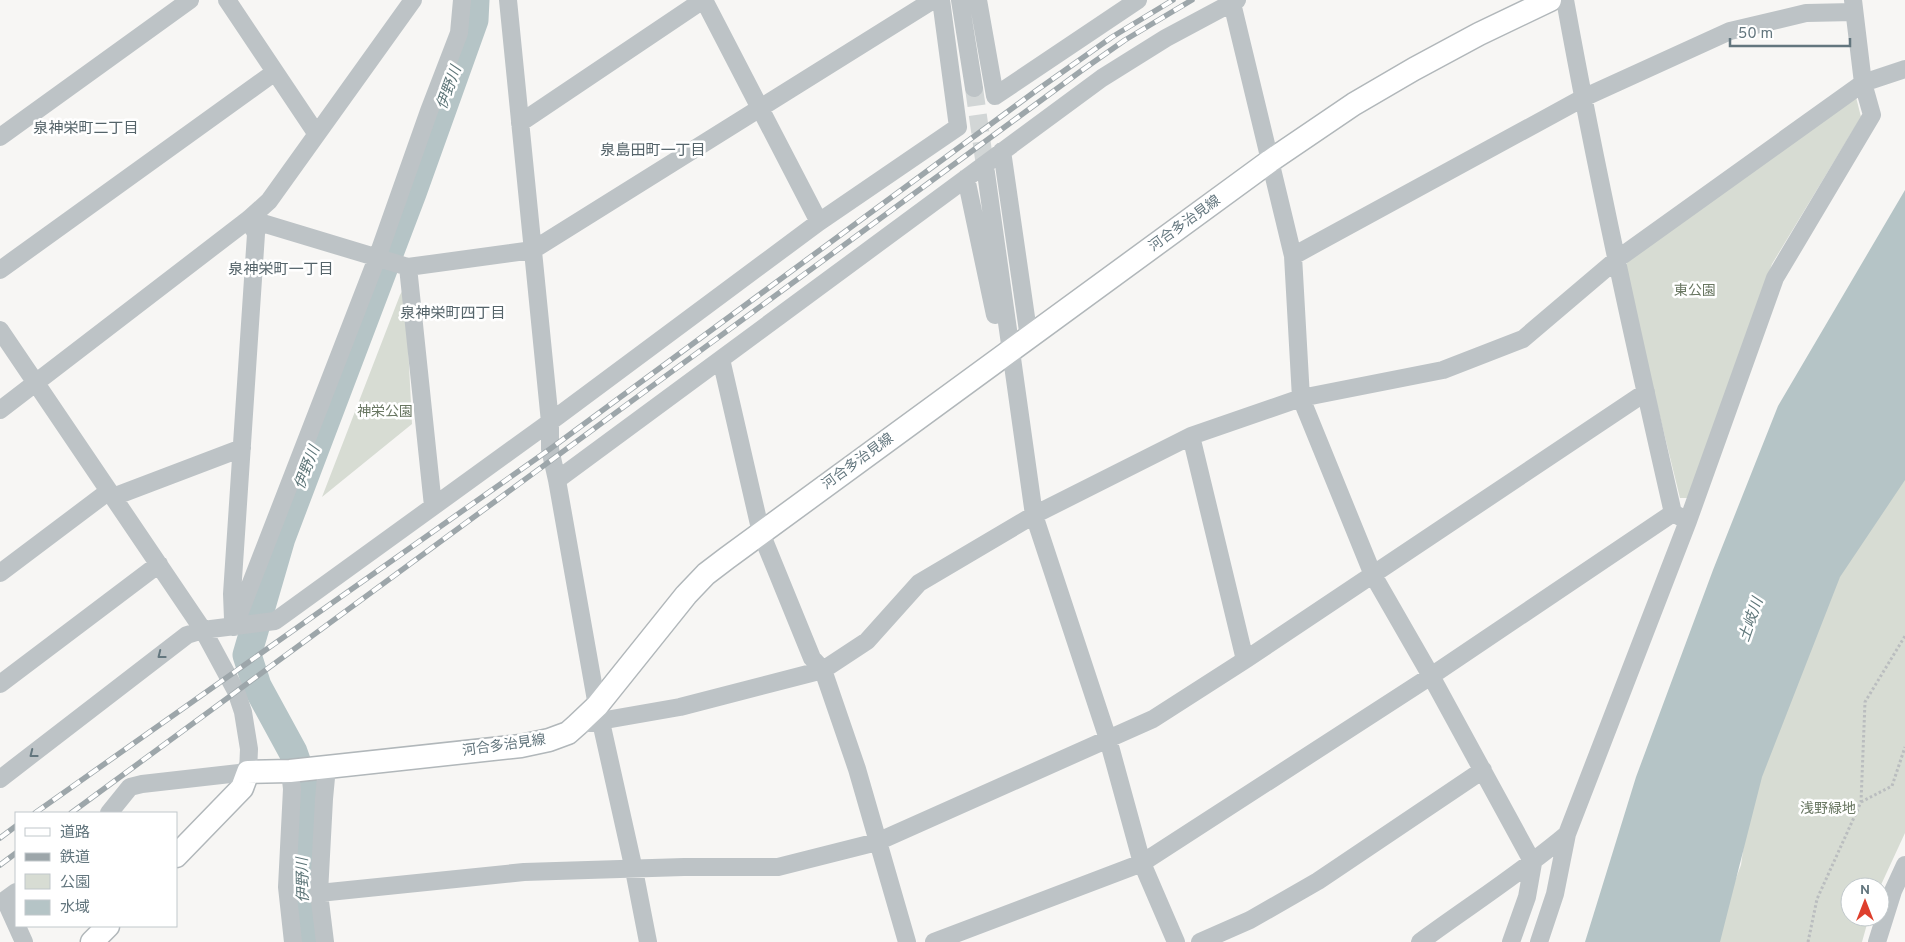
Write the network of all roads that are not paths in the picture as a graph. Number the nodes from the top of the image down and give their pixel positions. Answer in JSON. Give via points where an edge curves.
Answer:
{"nodes":[{"id":1,"x":190,"y":0,"type":"edge"},
{"id":2,"x":227,"y":0,"type":"edge"},
{"id":3,"x":413,"y":0,"type":"edge"},
{"id":4,"x":462,"y":0,"type":"edge"},
{"id":5,"x":508,"y":0,"type":"edge"},
{"id":6,"x":703,"y":0,"type":"edge"},
{"id":7,"x":933,"y":0,"type":"edge"},
{"id":8,"x":941,"y":0,"type":"edge"},
{"id":9,"x":960,"y":0,"type":"edge"},
{"id":10,"x":978,"y":0,"type":"edge"},
{"id":11,"x":1138,"y":0,"type":"edge"},
{"id":12,"x":1550,"y":0,"type":"edge"},
{"id":13,"x":1565,"y":0,"type":"edge"},
{"id":14,"x":1234,"y":1,"type":"edge"},
{"id":15,"x":1854,"y":6,"type":"edge"},
{"id":16,"x":1905,"y":69,"type":"edge"},
{"id":17,"x":275,"y":72,"type":"junction"},
{"id":18,"x":1863,"y":83,"type":"junction"},
{"id":19,"x":974,"y":88,"type":"tunnel mouth"},
{"id":20,"x":1583,"y":98,"type":"junction"},
{"id":21,"x":760,"y":108,"type":"junction"},
{"id":22,"x":520,"y":123,"type":"junction"},
{"id":23,"x":316,"y":132,"type":"junction"},
{"id":24,"x":0,"y":137,"type":"edge"},
{"id":25,"x":1002,"y":151,"type":"junction"},
{"id":26,"x":1270,"y":161,"type":"junction"},
{"id":27,"x":986,"y":173,"type":"tunnel mouth"},
{"id":28,"x":966,"y":178,"type":"junction"},
{"id":29,"x":249,"y":219,"type":"junction"},
{"id":30,"x":819,"y":222,"type":"junction"},
{"id":31,"x":533,"y":250,"type":"junction"},
{"id":32,"x":1293,"y":256,"type":"junction"},
{"id":33,"x":377,"y":258,"type":"junction"},
{"id":34,"x":1616,"y":260,"type":"junction"},
{"id":35,"x":408,"y":267,"type":"junction"},
{"id":36,"x":0,"y":270,"type":"edge"},
{"id":37,"x":0,"y":330,"type":"edge"},
{"id":38,"x":1030,"y":338,"type":"junction"},
{"id":39,"x":1007,"y":354,"type":"junction"},
{"id":40,"x":720,"y":359,"type":"junction"},
{"id":41,"x":36,"y":383,"type":"junction"},
{"id":42,"x":1646,"y":392,"type":"junction"},
{"id":43,"x":1301,"y":398,"type":"junction"},
{"id":44,"x":0,"y":410,"type":"edge"},
{"id":45,"x":550,"y":422,"type":"junction"},
{"id":46,"x":1191,"y":436,"type":"junction"},
{"id":47,"x":242,"y":448,"type":"junction"},
{"id":48,"x":557,"y":480,"type":"junction"},
{"id":49,"x":111,"y":494,"type":"junction"},
{"id":50,"x":433,"y":506,"type":"junction"},
{"id":51,"x":1034,"y":516,"type":"junction"},
{"id":52,"x":1680,"y":517,"type":"junction"},
{"id":53,"x":761,"y":533,"type":"junction"},
{"id":54,"x":158,"y":564,"type":"junction"},
{"id":55,"x":0,"y":573,"type":"edge"},
{"id":56,"x":1372,"y":575,"type":"junction"},
{"id":57,"x":234,"y":627,"type":"junction"},
{"id":58,"x":203,"y":630,"type":"junction"},
{"id":59,"x":1245,"y":660,"type":"junction"},
{"id":60,"x":823,"y":670,"type":"junction"},
{"id":61,"x":1431,"y":676,"type":"junction"},
{"id":62,"x":0,"y":684,"type":"edge"},
{"id":63,"x":599,"y":714,"type":"junction"},
{"id":64,"x":1108,"y":740,"type":"junction"},
{"id":65,"x":321,"y":768,"type":"junction"},
{"id":66,"x":1482,"y":770,"type":"junction"},
{"id":67,"x":290,"y":771,"type":"junction"},
{"id":68,"x":248,"y":772,"type":"junction"},
{"id":69,"x":0,"y":779,"type":"edge"},
{"id":70,"x":110,"y":812,"type":"edge"},
{"id":71,"x":1567,"y":834,"type":"junction"},
{"id":72,"x":878,"y":842,"type":"junction"},
{"id":73,"x":178,"y":854,"type":"edge"},
{"id":74,"x":1142,"y":863,"type":"junction"},
{"id":75,"x":1533,"y":863,"type":"junction"},
{"id":76,"x":1905,"y":865,"type":"edge"},
{"id":77,"x":634,"y":870,"type":"junction"},
{"id":78,"x":15,"y":893,"type":"edge"},
{"id":79,"x":319,"y":893,"type":"junction"},
{"id":80,"x":15,"y":922,"type":"edge"},
{"id":81,"x":17,"y":927,"type":"edge"},
{"id":82,"x":107,"y":927,"type":"edge"},
{"id":83,"x":24,"y":942,"type":"edge"},
{"id":84,"x":92,"y":942,"type":"edge"},
{"id":85,"x":293,"y":942,"type":"edge"},
{"id":86,"x":325,"y":942,"type":"edge"},
{"id":87,"x":648,"y":942,"type":"edge"},
{"id":88,"x":907,"y":942,"type":"edge"},
{"id":89,"x":934,"y":942,"type":"edge"},
{"id":90,"x":1176,"y":942,"type":"edge"},
{"id":91,"x":1200,"y":942,"type":"edge"},
{"id":92,"x":1420,"y":942,"type":"edge"},
{"id":93,"x":1511,"y":942,"type":"edge"},
{"id":94,"x":1539,"y":942,"type":"edge"},
{"id":95,"x":1877,"y":942,"type":"edge"}],
"edges":[{"from":1,"to":24,"type":"street"},
{"from":2,"to":17,"type":"street"},
{"from":3,"to":23,"type":"street"},
{"from":4,"to":33,"type":"street","via":[[459,33]]},
{"from":5,"to":22,"type":"street"},
{"from":6,"to":21,"type":"street"},
{"from":6,"to":22,"type":"street"},
{"from":7,"to":21,"type":"street"},
{"from":8,"to":30,"type":"street","via":[[958,127]]},
{"from":9,"to":19,"type":"street"},
{"from":10,"to":11,"type":"street","via":[[995,96]]},
{"from":12,"to":26,"type":"main road","name":"河合多治見線","via":[[1405,74]]},
{"from":13,"to":20,"type":"street"},
{"from":14,"to":25,"type":"street","via":[[1102,78]]},
{"from":14,"to":26,"type":"street"},
{"from":15,"to":18,"type":"street"},
{"from":15,"to":20,"type":"street","via":[[1806,13],[1730,31]]},
{"from":16,"to":18,"type":"street"},
{"from":17,"to":23,"type":"street"},
{"from":17,"to":36,"type":"street"},
{"from":18,"to":34,"type":"street"},
{"from":18,"to":52,"type":"street","via":[[1872,115],[1775,278]]},
{"from":20,"to":32,"type":"street"},
{"from":20,"to":34,"type":"street"},
{"from":21,"to":30,"type":"street"},
{"from":21,"to":31,"type":"street"},
{"from":22,"to":31,"type":"street"},
{"from":23,"to":29,"type":"street","via":[[268,201]]},
{"from":25,"to":28,"type":"street"},
{"from":25,"to":38,"type":"street"},
{"from":26,"to":32,"type":"street"},
{"from":26,"to":38,"type":"main road","name":"河合多治見線"},
{"from":27,"to":39,"type":"street"},
{"from":28,"to":39,"type":"street"},
{"from":28,"to":40,"type":"street"},
{"from":29,"to":33,"type":"street"},
{"from":29,"to":41,"type":"street"},
{"from":29,"to":47,"type":"street","via":[[256,234]]},
{"from":30,"to":45,"type":"street"},
{"from":31,"to":35,"type":"street"},
{"from":31,"to":45,"type":"street"},
{"from":32,"to":43,"type":"street"},
{"from":33,"to":35,"type":"street"},
{"from":33,"to":57,"type":"street"},
{"from":34,"to":42,"type":"street"},
{"from":34,"to":43,"type":"street","via":[[1523,339],[1443,370]]},
{"from":35,"to":50,"type":"street"},
{"from":37,"to":41,"type":"street"},
{"from":38,"to":39,"type":"main road","name":"河合多治見線"},
{"from":39,"to":51,"type":"street"},
{"from":39,"to":53,"type":"main road","name":"河合多治見線"},
{"from":40,"to":48,"type":"street"},
{"from":40,"to":53,"type":"street"},
{"from":41,"to":44,"type":"street"},
{"from":41,"to":49,"type":"street"},
{"from":42,"to":52,"type":"street"},
{"from":42,"to":56,"type":"street"},
{"from":43,"to":46,"type":"street"},
{"from":43,"to":56,"type":"street"},
{"from":45,"to":48,"type":"street","via":[[550,449]]},
{"from":45,"to":50,"type":"street"},
{"from":46,"to":51,"type":"street"},
{"from":46,"to":59,"type":"street"},
{"from":47,"to":49,"type":"street"},
{"from":47,"to":57,"type":"street","via":[[232,594]]},
{"from":48,"to":63,"type":"street"},
{"from":49,"to":54,"type":"street"},
{"from":49,"to":55,"type":"street"},
{"from":50,"to":57,"type":"street","via":[[276,621]]},
{"from":51,"to":60,"type":"street","via":[[919,583],[867,641]]},
{"from":51,"to":64,"type":"street"},
{"from":52,"to":61,"type":"street"},
{"from":52,"to":71,"type":"street"},
{"from":53,"to":60,"type":"street","via":[[812,658]]},
{"from":53,"to":63,"type":"main road","name":"河合多治見線","via":[[706,574],[686,595]]},
{"from":54,"to":58,"type":"street"},
{"from":54,"to":62,"type":"street"},
{"from":56,"to":59,"type":"street"},
{"from":56,"to":61,"type":"street"},
{"from":57,"to":58,"type":"street"},
{"from":58,"to":68,"type":"street","via":[[236,691],[243,712],[249,748]]},
{"from":58,"to":69,"type":"street","one_way":true,"via":[[187,636]]},
{"from":59,"to":64,"type":"street","via":[[1152,719]]},
{"from":60,"to":63,"type":"street","via":[[680,707]]},
{"from":60,"to":72,"type":"street"},
{"from":61,"to":66,"type":"street"},
{"from":61,"to":74,"type":"street"},
{"from":63,"to":65,"type":"main road","name":"河合多治見線","via":[[568,733],[521,746]]},
{"from":63,"to":77,"type":"street"},
{"from":64,"to":72,"type":"street"},
{"from":64,"to":74,"type":"street"},
{"from":65,"to":67,"type":"main road","name":"河合多治見線"},
{"from":65,"to":79,"type":"street","via":[[324,799]]},
{"from":66,"to":75,"type":"street"},
{"from":66,"to":91,"type":"street","via":[[1318,881],[1250,920]]},
{"from":67,"to":68,"type":"main road","name":"河合多治見線"},
{"from":67,"to":85,"type":"street","via":[[287,887]]},
{"from":68,"to":70,"type":"street","via":[[130,787]]},
{"from":68,"to":73,"type":"main road","via":[[242,788]]},
{"from":71,"to":75,"type":"street"},
{"from":71,"to":94,"type":"street","via":[[1555,894]]},
{"from":72,"to":77,"type":"street","via":[[778,867]]},
{"from":72,"to":88,"type":"street"},
{"from":74,"to":89,"type":"street"},
{"from":74,"to":90,"type":"street"},
{"from":75,"to":92,"type":"street"},
{"from":75,"to":93,"type":"street","via":[[1527,897]]},
{"from":76,"to":95,"type":"street"},
{"from":77,"to":79,"type":"street","via":[[524,872]]},
{"from":77,"to":87,"type":"street"},
{"from":78,"to":80,"type":"street","via":[[5,900]]},
{"from":79,"to":86,"type":"street"},
{"from":81,"to":83,"type":"street"},
{"from":82,"to":84,"type":"main road"}]}
